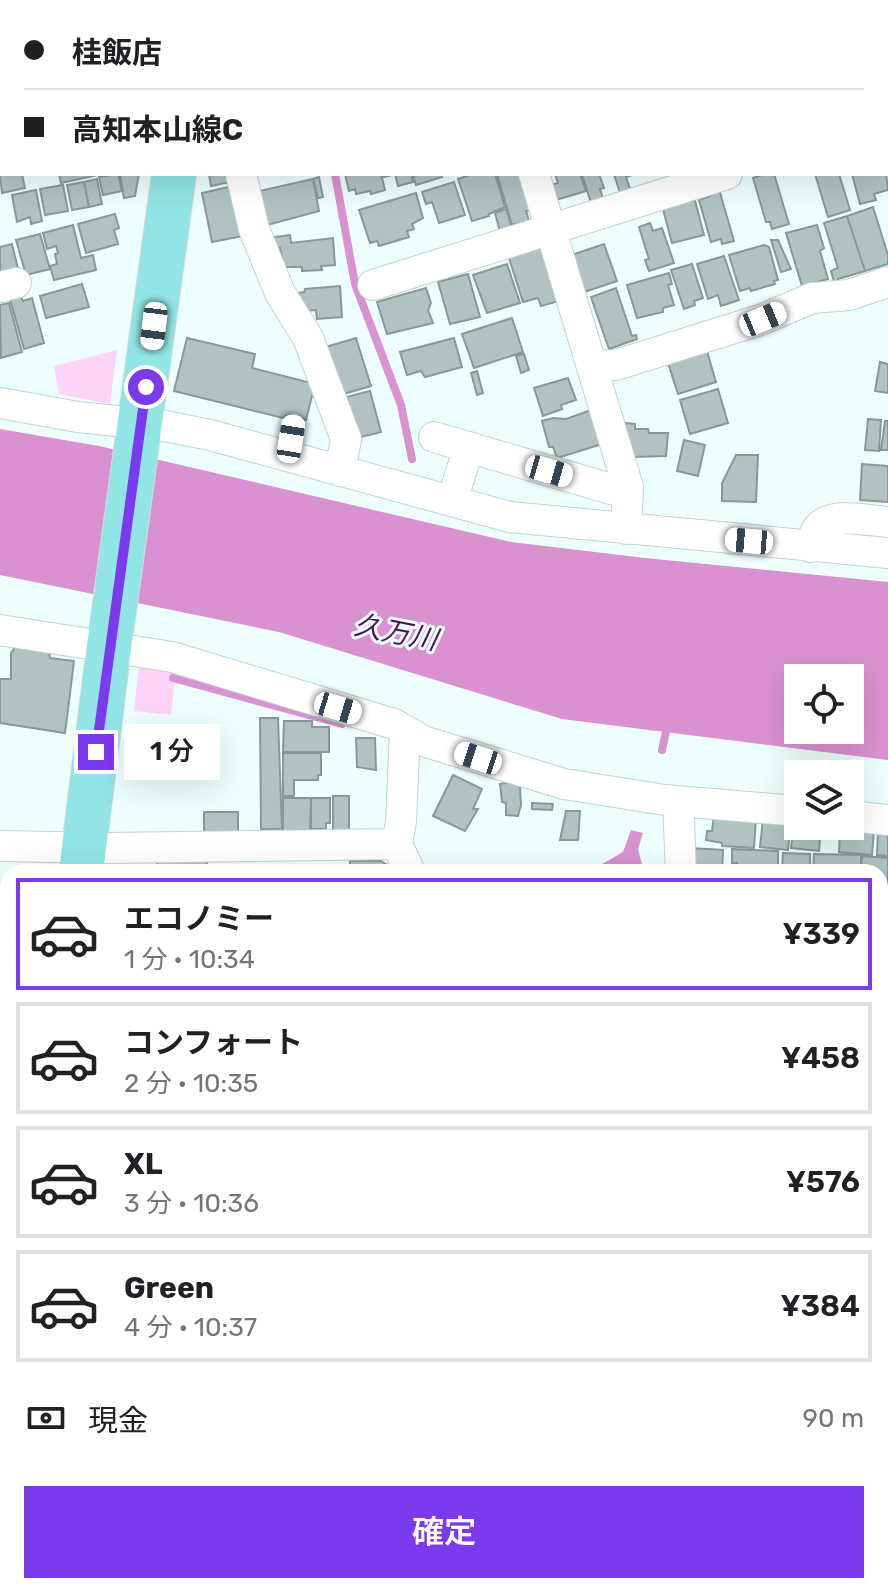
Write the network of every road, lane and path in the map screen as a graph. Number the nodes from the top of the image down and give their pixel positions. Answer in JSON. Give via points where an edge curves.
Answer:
{"nodes":[{"id":1,"x":174,"y":176,"type":"edge"},
{"id":2,"x":241,"y":176,"type":"edge"},
{"id":3,"x":535,"y":176,"type":"edge"},
{"id":4,"x":721,"y":176,"type":"edge"},
{"id":5,"x":551,"y":229,"type":"junction"},
{"id":6,"x":888,"y":282,"type":"edge"},
{"id":7,"x":373,"y":285,"type":"dead end"},
{"id":8,"x":593,"y":366,"type":"junction"},
{"id":9,"x":0,"y":382,"type":"edge"},
{"id":10,"x":0,"y":403,"type":"edge"},
{"id":11,"x":78,"y":417,"type":"junction"},
{"id":12,"x":294,"y":421,"type":"dead end"},
{"id":13,"x":140,"y":433,"type":"junction"},
{"id":14,"x":434,"y":437,"type":"dead end"},
{"id":15,"x":469,"y":447,"type":"junction"},
{"id":16,"x":288,"y":457,"type":"junction"},
{"id":17,"x":340,"y":471,"type":"junction"},
{"id":18,"x":628,"y":494,"type":"junction"},
{"id":19,"x":452,"y":501,"type":"junction"},
{"id":20,"x":888,"y":522,"type":"edge"},
{"id":21,"x":626,"y":529,"type":"junction"},
{"id":22,"x":810,"y":547,"type":"junction"},
{"id":23,"x":888,"y":553,"type":"edge"},
{"id":24,"x":0,"y":630,"type":"edge"},
{"id":25,"x":111,"y":632,"type":"junction"},
{"id":26,"x":405,"y":731,"type":"junction"},
{"id":27,"x":678,"y":801,"type":"junction"},
{"id":28,"x":784,"y":810,"type":"edge"},
{"id":29,"x":864,"y":817,"type":"edge"},
{"id":30,"x":888,"y":820,"type":"edge"},
{"id":31,"x":397,"y":844,"type":"junction"},
{"id":32,"x":0,"y":846,"type":"edge"},
{"id":33,"x":83,"y":859,"type":"edge"},
{"id":34,"x":406,"y":864,"type":"edge"},
{"id":35,"x":681,"y":864,"type":"edge"}],
"edges":[{"from":1,"to":13,"type":"main road"},
{"from":2,"to":17,"type":"street","via":[[254,229],[280,293],[308,338],[346,439]]},
{"from":3,"to":5,"type":"street"},
{"from":4,"to":5,"type":"street"},
{"from":5,"to":7,"type":"street"},
{"from":5,"to":8,"type":"street"},
{"from":6,"to":8,"type":"street","via":[[849,295],[812,298],[763,319],[616,365]]},
{"from":8,"to":18,"type":"street"},
{"from":9,"to":11,"type":"street","via":[[53,400]]},
{"from":10,"to":11,"type":"street"},
{"from":11,"to":13,"type":"street"},
{"from":12,"to":16,"type":"lane"},
{"from":13,"to":16,"type":"street","via":[[210,435]]},
{"from":13,"to":25,"type":"main road"},
{"from":14,"to":15,"type":"street"},
{"from":15,"to":18,"type":"street"},
{"from":15,"to":19,"type":"street"},
{"from":16,"to":17,"type":"street"},
{"from":17,"to":19,"type":"street"},
{"from":18,"to":21,"type":"street"},
{"from":19,"to":21,"type":"street","via":[[510,517]]},
{"from":20,"to":22,"type":"street","via":[[829,522],[817,529]]},
{"from":21,"to":22,"type":"street"},
{"from":22,"to":23,"type":"street"},
{"from":24,"to":25,"type":"street"},
{"from":25,"to":26,"type":"street","via":[[172,657]]},
{"from":25,"to":33,"type":"main road"},
{"from":26,"to":27,"type":"street","via":[[564,784]]},
{"from":26,"to":31,"type":"street"},
{"from":27,"to":28,"type":"street"},
{"from":27,"to":35,"type":"street"},
{"from":29,"to":30,"type":"street"},
{"from":31,"to":33,"type":"street","via":[[196,848]]},
{"from":31,"to":34,"type":"street"},
{"from":32,"to":33,"type":"street"}]}
